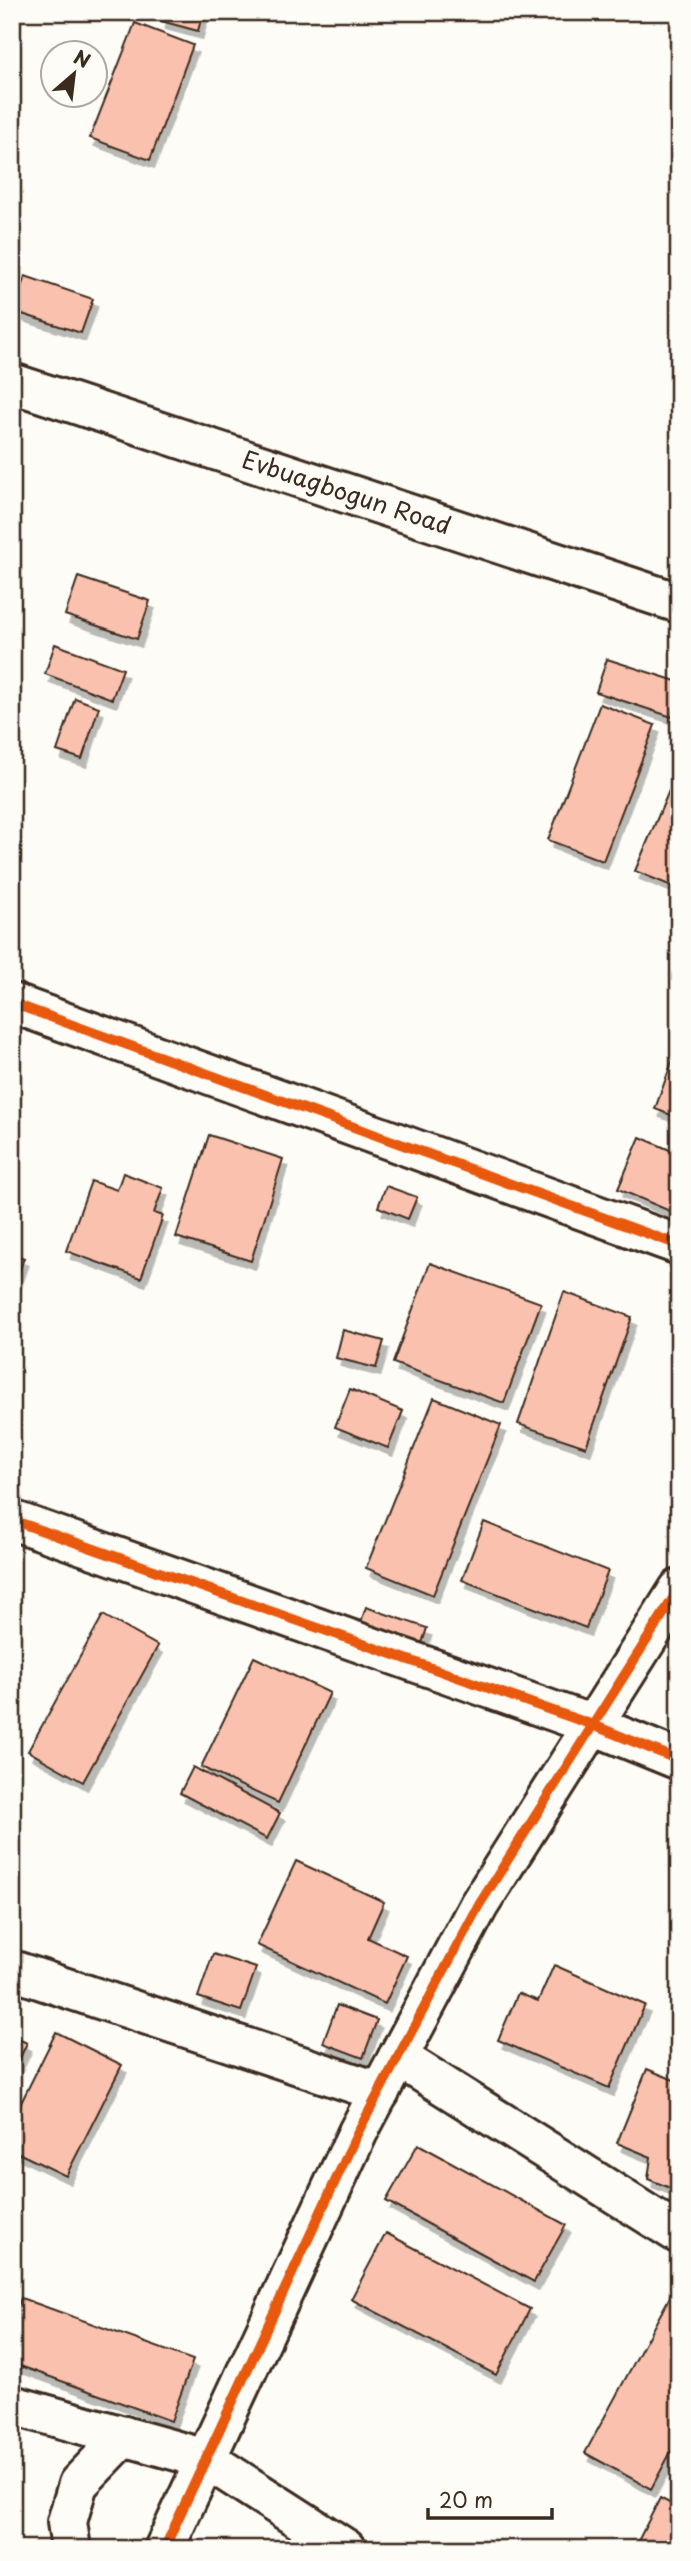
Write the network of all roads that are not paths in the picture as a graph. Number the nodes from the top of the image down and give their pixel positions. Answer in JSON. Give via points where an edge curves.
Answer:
{"nodes":[{"id":1,"x":12,"y":383,"type":"edge"},
{"id":2,"x":679,"y":603,"type":"edge"},
{"id":3,"x":12,"y":1003,"type":"edge"},
{"id":4,"x":679,"y":1245,"type":"edge"},
{"id":5,"x":12,"y":1520,"type":"edge"},
{"id":6,"x":679,"y":1589,"type":"edge"},
{"id":7,"x":593,"y":1725,"type":"junction"},
{"id":8,"x":679,"y":1760,"type":"edge"},
{"id":9,"x":12,"y":1970,"type":"edge"},
{"id":10,"x":398,"y":2057,"type":"junction"},
{"id":11,"x":380,"y":2092,"type":"junction"},
{"id":12,"x":679,"y":2234,"type":"edge"},
{"id":13,"x":12,"y":2405,"type":"edge"},
{"id":14,"x":124,"y":2436,"type":"junction"},
{"id":15,"x":206,"y":2459,"type":"junction"},
{"id":16,"x":71,"y":2549,"type":"edge"},
{"id":17,"x":164,"y":2549,"type":"edge"},
{"id":18,"x":346,"y":2549,"type":"edge"}],
"edges":[{"from":1,"to":2,"type":"street","name":"Evbuagbogun Road"},
{"from":3,"to":4,"type":"street"},
{"from":5,"to":7,"type":"street"},
{"from":6,"to":7,"type":"street"},
{"from":7,"to":8,"type":"street"},
{"from":7,"to":10,"type":"street","via":[[479,1905]]},
{"from":9,"to":11,"type":"street"},
{"from":10,"to":11,"type":"street"},
{"from":10,"to":12,"type":"street"},
{"from":11,"to":15,"type":"street"},
{"from":13,"to":14,"type":"street"},
{"from":14,"to":15,"type":"street"},
{"from":14,"to":16,"type":"street","via":[[78,2484],[67,2522]]},
{"from":15,"to":17,"type":"street"},
{"from":15,"to":18,"type":"street"}]}
